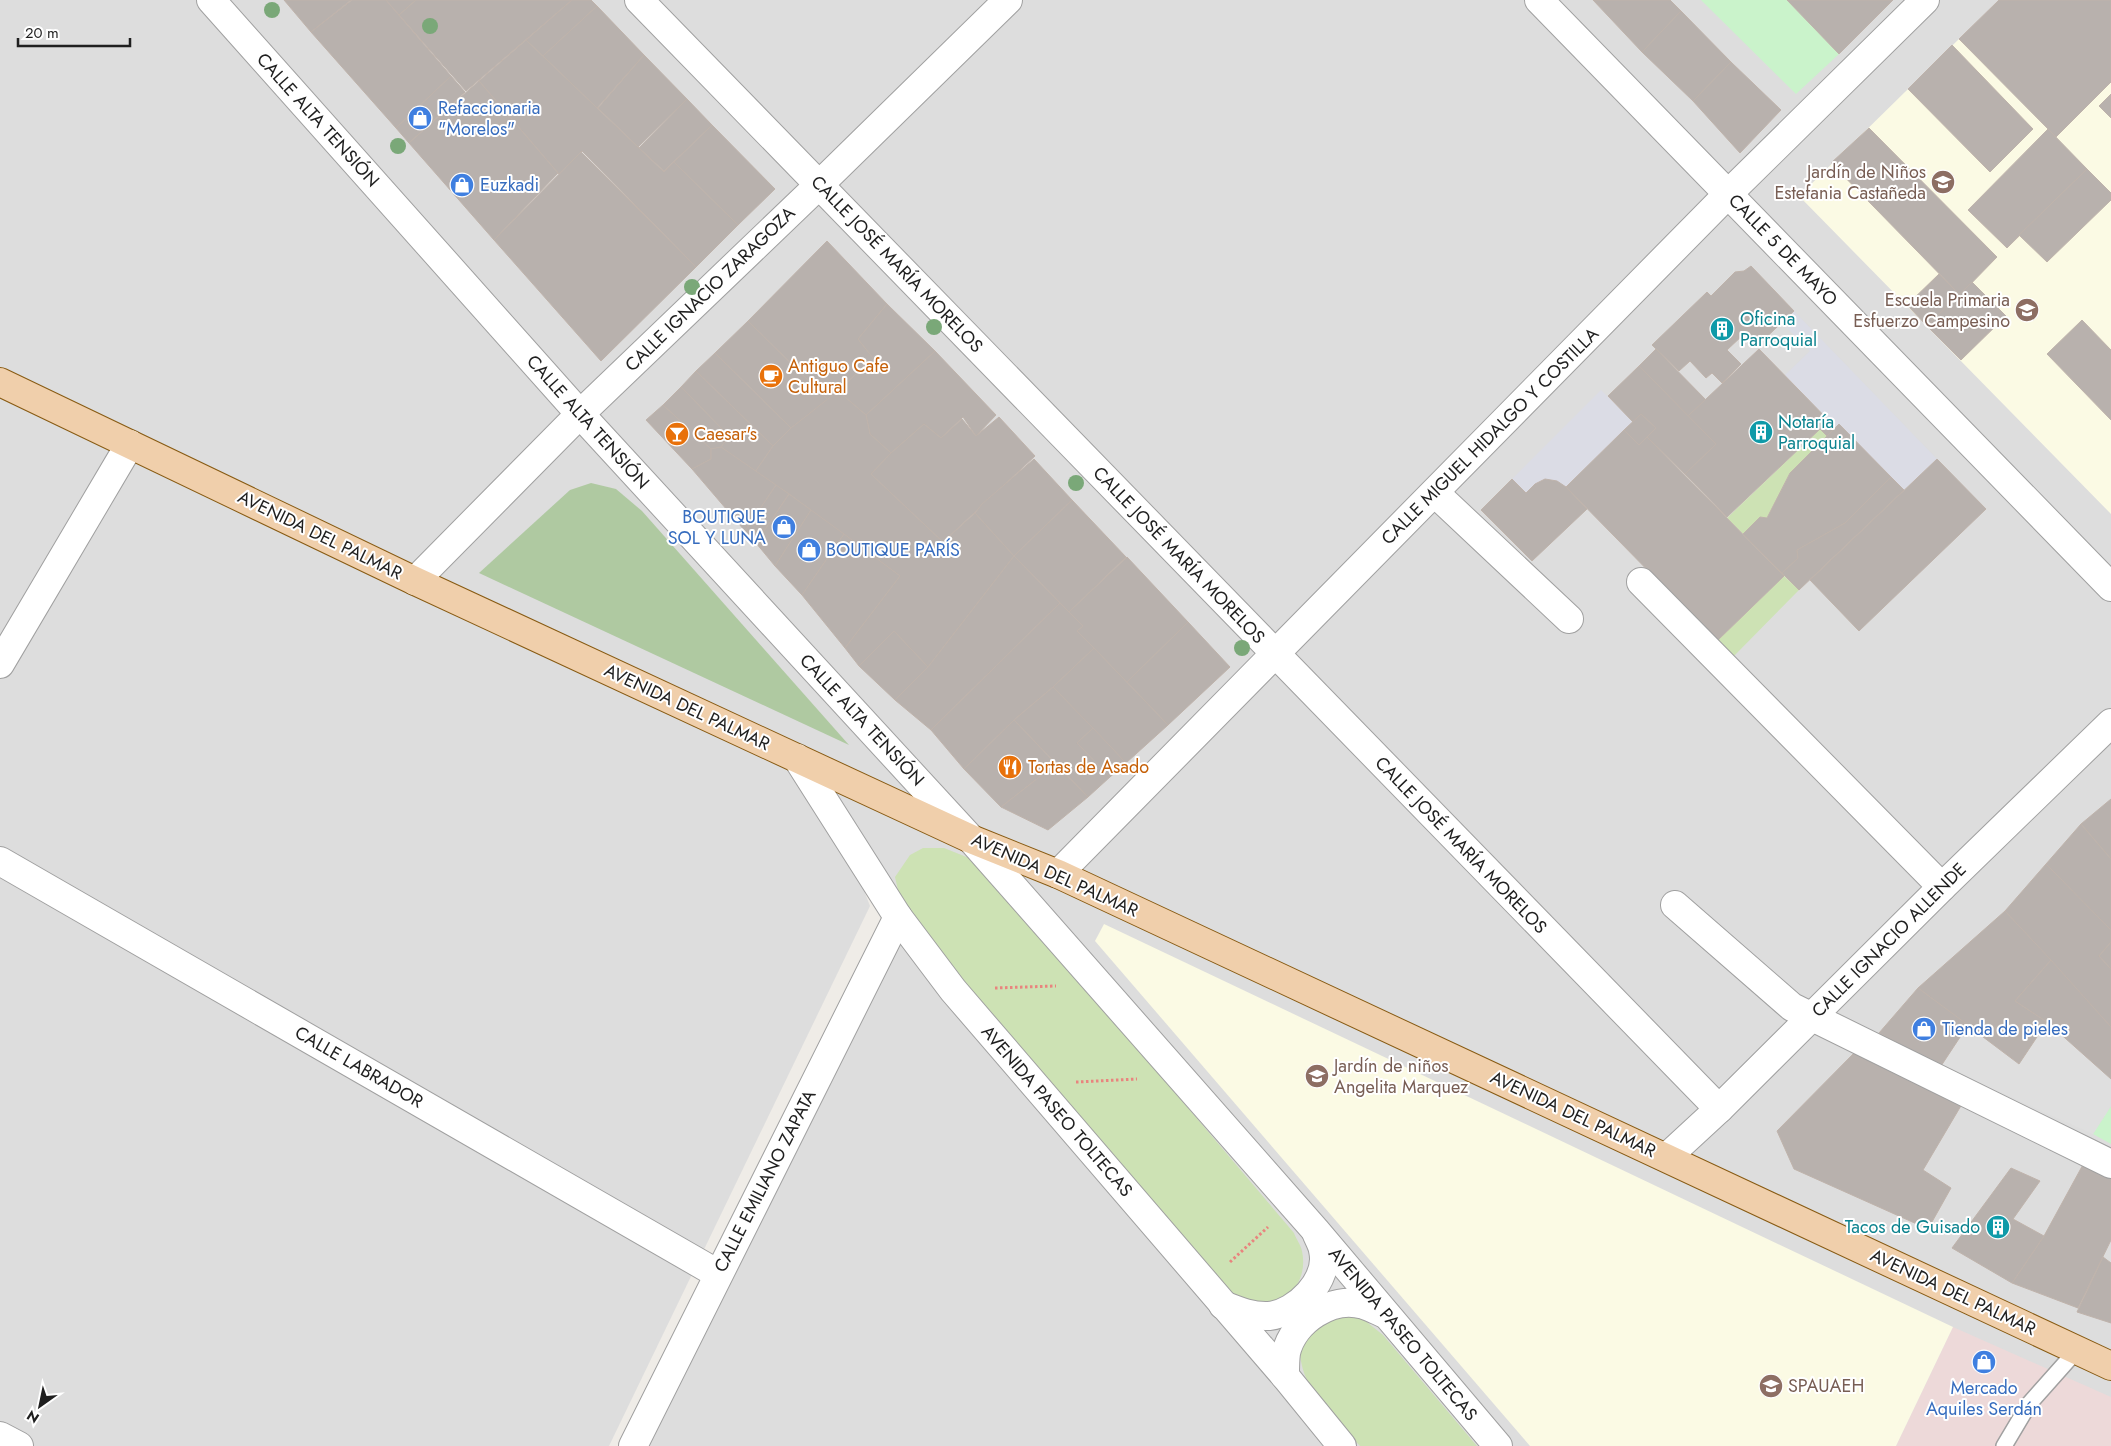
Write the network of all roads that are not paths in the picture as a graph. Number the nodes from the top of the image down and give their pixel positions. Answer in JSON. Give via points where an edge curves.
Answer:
{"nodes":[{"id":1,"x":211,"y":0,"type":"edge"},
{"id":2,"x":640,"y":0,"type":"edge"},
{"id":3,"x":1008,"y":0,"type":"edge"},
{"id":4,"x":1538,"y":0,"type":"edge"},
{"id":5,"x":1925,"y":0,"type":"edge"},
{"id":6,"x":820,"y":184,"type":"junction"},
{"id":7,"x":1728,"y":194,"type":"junction"},
{"id":8,"x":0,"y":382,"type":"edge"},
{"id":9,"x":580,"y":414,"type":"junction"},
{"id":10,"x":130,"y":444,"type":"junction"},
{"id":11,"x":1435,"y":493,"type":"junction"},
{"id":12,"x":415,"y":581,"type":"junction"},
{"id":13,"x":1641,"y":582,"type":"dead end"},
{"id":14,"x":2111,"y":587,"type":"edge"},
{"id":15,"x":1569,"y":619,"type":"dead end"},
{"id":16,"x":1274,"y":653,"type":"junction"},
{"id":17,"x":0,"y":664,"type":"edge"},
{"id":18,"x":2111,"y":723,"type":"edge"},
{"id":19,"x":797,"y":758,"type":"junction"},
{"id":20,"x":971,"y":839,"type":"junction"},
{"id":21,"x":0,"y":861,"type":"edge"},
{"id":22,"x":1058,"y":874,"type":"junction"},
{"id":23,"x":1942,"y":887,"type":"junction"},
{"id":24,"x":1675,"y":905,"type":"dead end"},
{"id":25,"x":898,"y":917,"type":"junction"},
{"id":26,"x":1811,"y":1018,"type":"junction"},
{"id":27,"x":1719,"y":1109,"type":"junction"},
{"id":28,"x":1667,"y":1157,"type":"junction"},
{"id":29,"x":2111,"y":1164,"type":"edge"},
{"id":30,"x":1316,"y":1231,"type":"junction"},
{"id":31,"x":718,"y":1274,"type":"junction"},
{"id":32,"x":1223,"y":1305,"type":"junction"},
{"id":33,"x":1386,"y":1314,"type":"junction"},
{"id":34,"x":2077,"y":1350,"type":"junction"},
{"id":35,"x":2111,"y":1366,"type":"edge"},
{"id":36,"x":1285,"y":1376,"type":"junction"},
{"id":37,"x":0,"y":1436,"type":"edge"},
{"id":38,"x":18,"y":1446,"type":"edge"},
{"id":39,"x":633,"y":1446,"type":"edge"},
{"id":40,"x":1342,"y":1446,"type":"edge"},
{"id":41,"x":1498,"y":1446,"type":"edge"},
{"id":42,"x":2004,"y":1446,"type":"edge"}],
"edges":[{"from":1,"to":9,"type":"street","name":"CALLE ALTA TENSIÓN"},
{"from":2,"to":6,"type":"street","name":"CALLE JOSÉ MARÍA MORELOS"},
{"from":3,"to":6,"type":"street","name":"CALLE IGNACIO ZARAGOZA"},
{"from":4,"to":7,"type":"street","name":"CALLE 5 DE MAYO"},
{"from":5,"to":7,"type":"street","name":"CALLE MIGUEL HIDALGO Y COSTILLA"},
{"from":6,"to":9,"type":"street","name":"CALLE IGNACIO ZARAGOZA"},
{"from":6,"to":16,"type":"street","name":"CALLE JOSÉ MARÍA MORELOS"},
{"from":7,"to":11,"type":"street","name":"CALLE MIGUEL HIDALGO Y COSTILLA"},
{"from":7,"to":14,"type":"street","name":"CALLE 5 DE MAYO"},
{"from":8,"to":10,"type":"main road","name":"AVENIDA DEL PALMAR"},
{"from":9,"to":12,"type":"street","name":"CALLE IGNACIO ZARAGOZA"},
{"from":9,"to":20,"type":"street","name":"CALLE ALTA TENSIÓN"},
{"from":10,"to":12,"type":"main road","name":"AVENIDA DEL PALMAR"},
{"from":10,"to":17,"type":"street"},
{"from":11,"to":15,"type":"street"},
{"from":11,"to":16,"type":"street","name":"CALLE MIGUEL HIDALGO Y COSTILLA"},
{"from":12,"to":19,"type":"main road","name":"AVENIDA DEL PALMAR"},
{"from":13,"to":23,"type":"street"},
{"from":16,"to":22,"type":"street","name":"CALLE MIGUEL HIDALGO Y COSTILLA"},
{"from":16,"to":27,"type":"street","name":"CALLE JOSÉ MARÍA MORELOS"},
{"from":18,"to":23,"type":"street","name":"CALLE IGNACIO ALLENDE"},
{"from":19,"to":20,"type":"main road","name":"AVENIDA DEL PALMAR"},
{"from":19,"to":25,"type":"street","name":"AVENIDA PASEO TOLTECAS"},
{"from":20,"to":22,"type":"main road","name":"AVENIDA DEL PALMAR"},
{"from":20,"to":30,"type":"street","name":"AVENIDA PASEO TOLTECAS"},
{"from":21,"to":31,"type":"street","name":"CALLE LABRADOR"},
{"from":22,"to":28,"type":"main road","name":"AVENIDA DEL PALMAR"},
{"from":23,"to":26,"type":"street","name":"CALLE IGNACIO ALLENDE"},
{"from":24,"to":26,"type":"street","via":[[1792,1007]]},
{"from":25,"to":31,"type":"street","name":"CALLE EMILIANO ZAPATA"},
{"from":25,"to":32,"type":"street","name":"AVENIDA PASEO TOLTECAS","via":[[953,990]]},
{"from":26,"to":27,"type":"street","name":"CALLE IGNACIO ALLENDE"},
{"from":26,"to":29,"type":"street"},
{"from":27,"to":28,"type":"street","name":"CALLE IGNACIO ALLENDE"},
{"from":28,"to":34,"type":"main road","name":"AVENIDA DEL PALMAR"},
{"from":30,"to":32,"type":"street","via":[[1324,1251],[1321,1274],[1309,1294],[1291,1309],[1269,1316],[1246,1314]]},
{"from":30,"to":33,"type":"street","name":"AVENIDA PASEO TOLTECAS"},
{"from":31,"to":39,"type":"street","name":"CALLE EMILIANO ZAPATA"},
{"from":32,"to":36,"type":"street","name":"AVENIDA PASEO TOLTECAS"},
{"from":33,"to":36,"type":"street","via":[[1362,1304],[1338,1304],[1315,1312],[1297,1329],[1286,1352]]},
{"from":33,"to":41,"type":"street","name":"AVENIDA PASEO TOLTECAS"},
{"from":34,"to":35,"type":"main road","name":"AVENIDA DEL PALMAR"},
{"from":34,"to":42,"type":"lane","via":[[2029,1404]]},
{"from":36,"to":40,"type":"street","name":"AVENIDA PASEO TOLTECAS"},
{"from":37,"to":38,"type":"street"}]}
